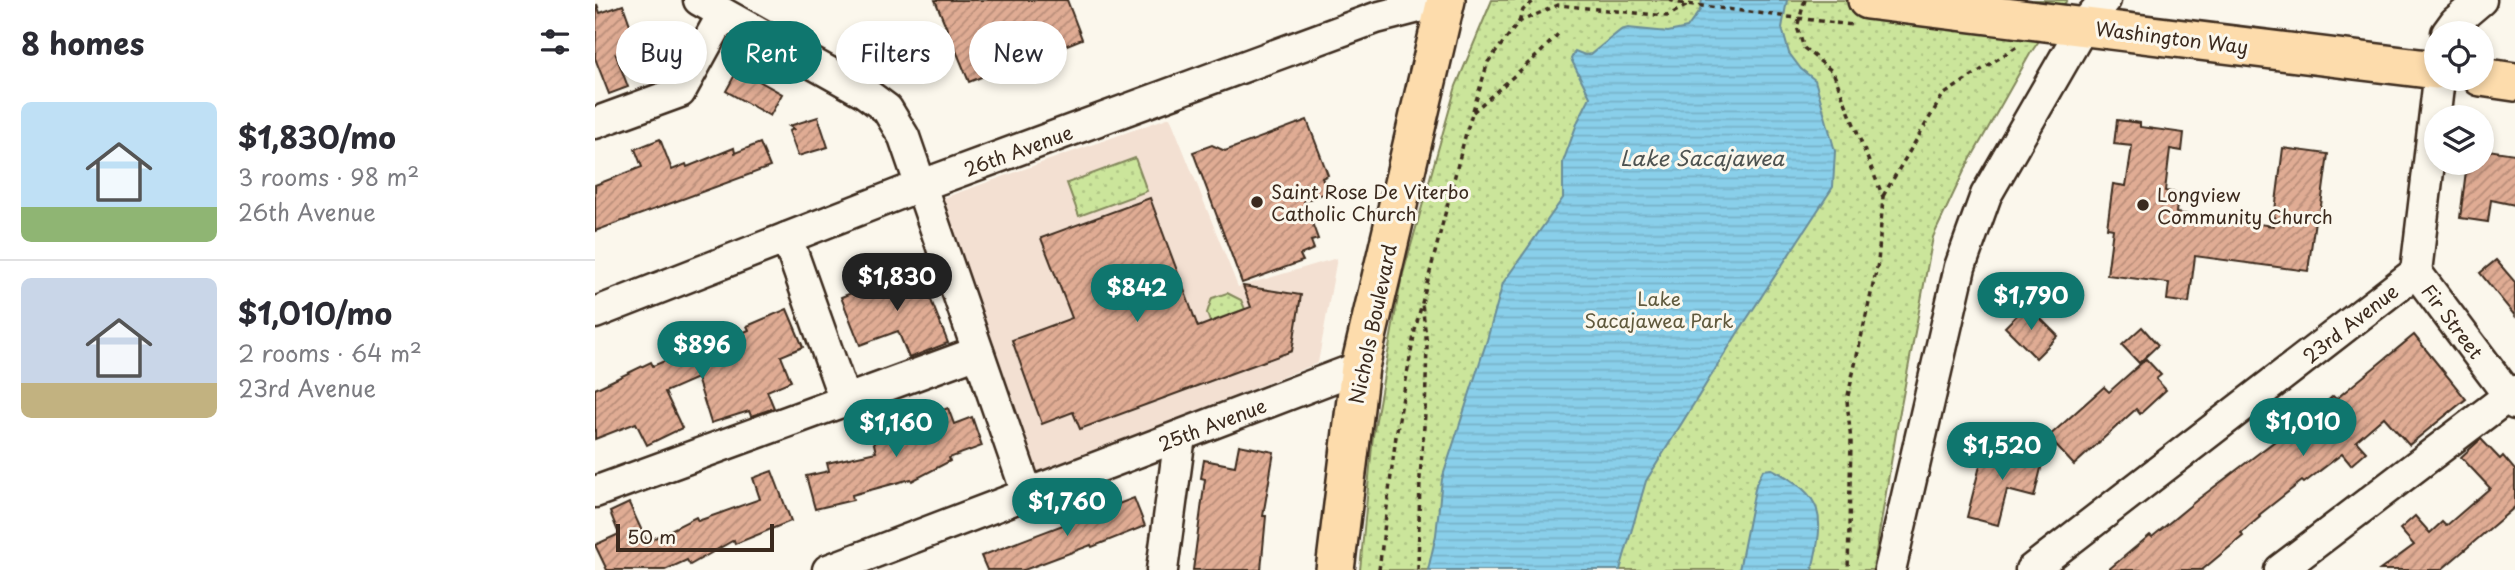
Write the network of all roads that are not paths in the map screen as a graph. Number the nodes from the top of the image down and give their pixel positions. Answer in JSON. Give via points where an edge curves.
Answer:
{"nodes":[{"id":1,"x":1446,"y":0,"type":"edge"},
{"id":2,"x":1867,"y":0,"type":"edge"},
{"id":3,"x":2481,"y":0,"type":"edge"},
{"id":4,"x":711,"y":7,"type":"edge"},
{"id":5,"x":2094,"y":13,"type":"edge"},
{"id":6,"x":2456,"y":21,"type":"edge"},
{"id":7,"x":2424,"y":69,"type":"edge"},
{"id":8,"x":2494,"y":79,"type":"edge"},
{"id":9,"x":2515,"y":82,"type":"edge"},
{"id":10,"x":2438,"y":91,"type":"edge"},
{"id":11,"x":595,"y":123,"type":"edge"},
{"id":12,"x":922,"y":186,"type":"junction"},
{"id":13,"x":787,"y":238,"type":"junction"},
{"id":14,"x":2416,"y":272,"type":"junction"},
{"id":15,"x":595,"y":313,"type":"edge"},
{"id":16,"x":978,"y":352,"type":"junction"},
{"id":17,"x":1360,"y":367,"type":"junction"},
{"id":18,"x":2513,"y":397,"type":"edge"},
{"id":19,"x":845,"y":401,"type":"junction"},
{"id":20,"x":1180,"y":436,"type":"junction"},
{"id":21,"x":595,"y":492,"type":"edge"},
{"id":22,"x":1027,"y":493,"type":"junction"},
{"id":23,"x":828,"y":570,"type":"edge"},
{"id":24,"x":1162,"y":570,"type":"edge"},
{"id":25,"x":1335,"y":570,"type":"edge"},
{"id":26,"x":1891,"y":570,"type":"edge"},
{"id":27,"x":2031,"y":570,"type":"edge"},
{"id":28,"x":2280,"y":570,"type":"edge"}],
"edges":[{"from":1,"to":12,"type":"street","name":"26th Avenue","via":[[1376,18]]},
{"from":1,"to":17,"type":"main road","name":"Nichols Boulevard"},
{"from":2,"to":5,"type":"main road","name":"Washington Way"},
{"from":3,"to":6,"type":"street"},
{"from":4,"to":11,"type":"street","via":[[680,92]]},
{"from":4,"to":12,"type":"street","via":[[887,109],[904,137]]},
{"from":5,"to":7,"type":"main road","name":"Washington Way"},
{"from":5,"to":26,"type":"street","via":[[1986,195],[1968,244]]},
{"from":8,"to":9,"type":"main road"},
{"from":10,"to":14,"type":"street","name":"23rd Avenue"},
{"from":12,"to":13,"type":"street","name":"26th Avenue"},
{"from":12,"to":16,"type":"street"},
{"from":13,"to":15,"type":"street","name":"26th Avenue"},
{"from":13,"to":19,"type":"street"},
{"from":14,"to":18,"type":"street","name":"Fir Street"},
{"from":14,"to":27,"type":"street","name":"23rd Avenue"},
{"from":16,"to":19,"type":"street"},
{"from":16,"to":22,"type":"street"},
{"from":17,"to":20,"type":"street","name":"25th Avenue"},
{"from":17,"to":25,"type":"main road","name":"Nichols Boulevard"},
{"from":18,"to":28,"type":"street"},
{"from":19,"to":21,"type":"street"},
{"from":20,"to":22,"type":"street","name":"25th Avenue"},
{"from":20,"to":24,"type":"street"},
{"from":22,"to":23,"type":"street","name":"25th Avenue"}]}
